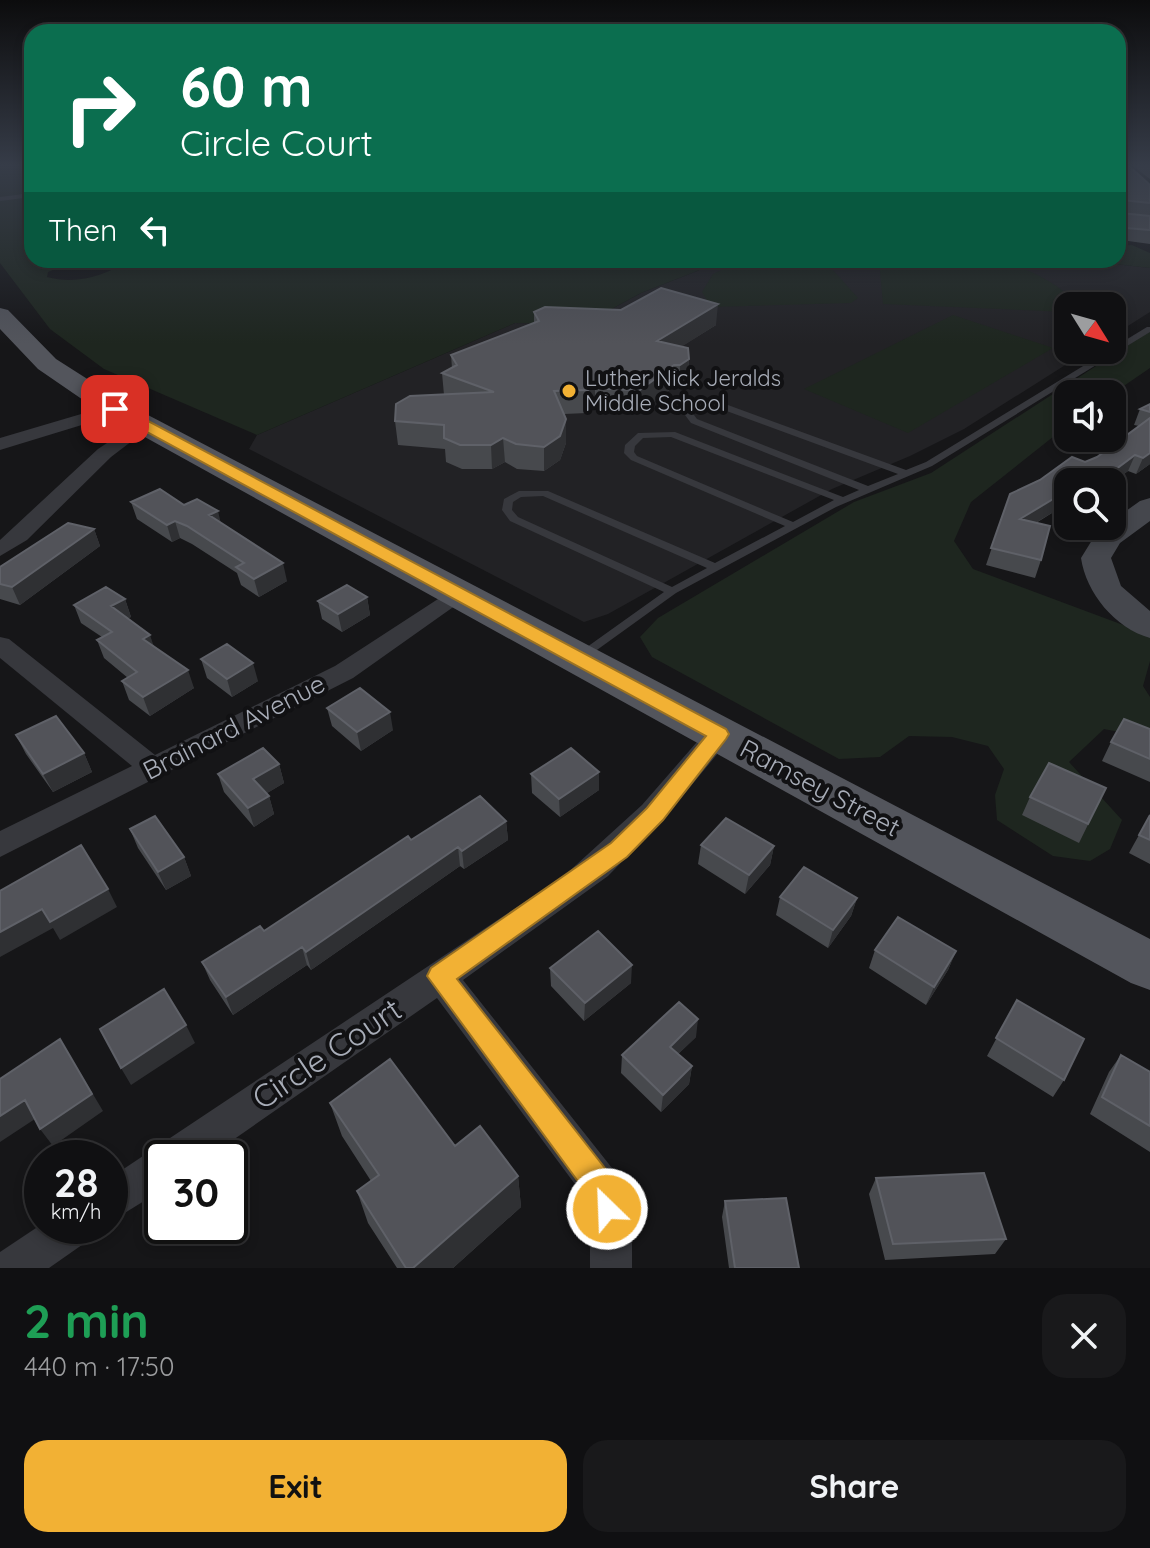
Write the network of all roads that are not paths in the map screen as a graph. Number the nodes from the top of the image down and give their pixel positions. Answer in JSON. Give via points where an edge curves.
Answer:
{"nodes":[{"id":1,"x":0,"y":315,"type":"edge"},
{"id":2,"x":1150,"y":329,"type":"edge"},
{"id":3,"x":129,"y":416,"type":"junction"},
{"id":4,"x":0,"y":444,"type":"edge"},
{"id":5,"x":905,"y":473,"type":"junction"},
{"id":6,"x":866,"y":489,"type":"junction"},
{"id":7,"x":842,"y":500,"type":"junction"},
{"id":8,"x":1150,"y":507,"type":"edge"},
{"id":9,"x":794,"y":526,"type":"junction"},
{"id":10,"x":0,"y":550,"type":"edge"},
{"id":11,"x":716,"y":568,"type":"junction"},
{"id":12,"x":672,"y":591,"type":"junction"},
{"id":13,"x":458,"y":593,"type":"junction"},
{"id":14,"x":1150,"y":627,"type":"edge"},
{"id":15,"x":0,"y":645,"type":"edge"},
{"id":16,"x":578,"y":658,"type":"junction"},
{"id":17,"x":719,"y":734,"type":"junction"},
{"id":18,"x":153,"y":768,"type":"junction"},
{"id":19,"x":0,"y":845,"type":"edge"},
{"id":20,"x":1150,"y":966,"type":"edge"},
{"id":21,"x":440,"y":976,"type":"junction"},
{"id":22,"x":200,"y":1140,"type":"edge"},
{"id":23,"x":48,"y":1244,"type":"edge"},
{"id":24,"x":13,"y":1268,"type":"edge"},
{"id":25,"x":611,"y":1268,"type":"edge"}],
"edges":[{"from":1,"to":3,"type":"main road","name":"Ramsey Street","via":[[47,364]]},
{"from":2,"to":5,"type":"lane","via":[[954,450]]},
{"from":3,"to":4,"type":"street"},
{"from":3,"to":10,"type":"street","via":[[60,499]]},
{"from":3,"to":13,"type":"main road","name":"Ramsey Street"},
{"from":5,"to":6,"type":"lane"},
{"from":5,"to":6,"type":"lane","via":[[714,403],[694,402],[686,411],[694,421]]},
{"from":6,"to":7,"type":"lane"},
{"from":7,"to":9,"type":"lane"},
{"from":7,"to":9,"type":"lane","via":[[672,434],[641,435],[630,445],[634,458]]},
{"from":8,"to":14,"type":"street","via":[[1108,538],[1096,558],[1101,583]]},
{"from":9,"to":11,"type":"lane"},
{"from":11,"to":12,"type":"lane"},
{"from":11,"to":12,"type":"lane","via":[[544,493],[519,494],[508,501],[514,519]]},
{"from":12,"to":16,"type":"lane"},
{"from":13,"to":16,"type":"main road","name":"Ramsey Street"},
{"from":13,"to":18,"type":"street","name":"Brainard Avenue","via":[[344,672]]},
{"from":15,"to":18,"type":"street"},
{"from":16,"to":17,"type":"main road","name":"Ramsey Street"},
{"from":17,"to":20,"type":"main road","name":"Ramsey Street"},
{"from":17,"to":21,"type":"street","name":"Circle Court","via":[[619,850]]},
{"from":18,"to":19,"type":"street","name":"Brainard Avenue"},
{"from":21,"to":22,"type":"street","name":"Circle Court"},
{"from":21,"to":25,"type":"street","via":[[598,1182],[607,1209]]},
{"from":23,"to":24,"type":"street"}]}
